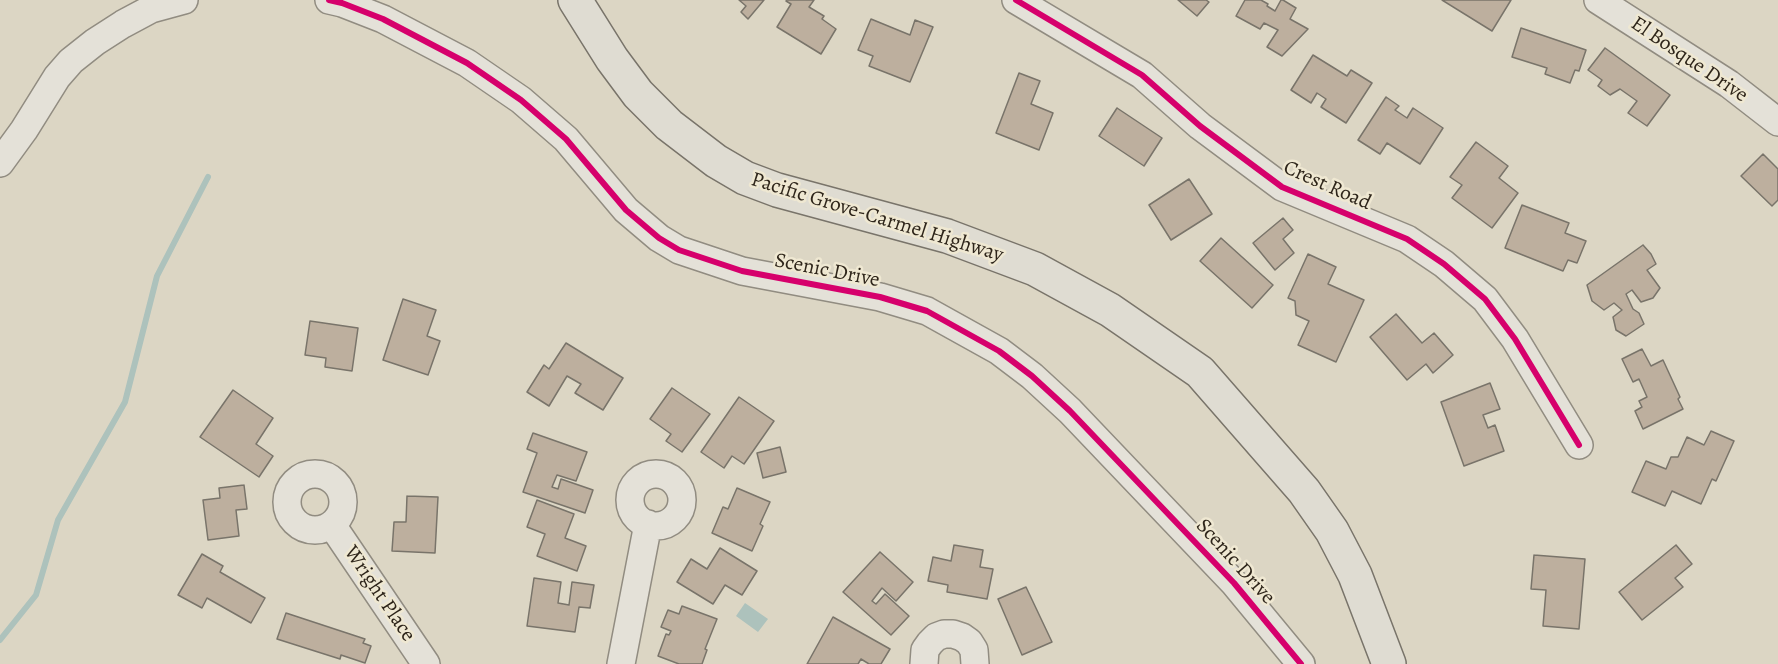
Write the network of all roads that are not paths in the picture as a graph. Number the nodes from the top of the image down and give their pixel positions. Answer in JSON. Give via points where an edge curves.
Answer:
{"nodes":[{"id":1,"x":184,"y":0,"type":"edge"},
{"id":2,"x":328,"y":0,"type":"edge"},
{"id":3,"x":575,"y":0,"type":"edge"},
{"id":4,"x":1016,"y":0,"type":"edge"},
{"id":5,"x":1598,"y":0,"type":"edge"},
{"id":6,"x":1778,"y":122,"type":"edge"},
{"id":7,"x":0,"y":163,"type":"edge"},
{"id":8,"x":1579,"y":445,"type":"dead end"},
{"id":9,"x":648,"y":524,"type":"dead end"},
{"id":10,"x":332,"y":525,"type":"dead end"},
{"id":11,"x":426,"y":664,"type":"edge"},
{"id":12,"x":621,"y":664,"type":"edge"},
{"id":13,"x":924,"y":664,"type":"edge"},
{"id":14,"x":975,"y":664,"type":"edge"},
{"id":15,"x":1301,"y":664,"type":"edge"},
{"id":16,"x":1389,"y":664,"type":"edge"}],
"edges":[{"from":1,"to":7,"type":"street","via":[[151,9],[123,24],[71,62]]},
{"from":2,"to":15,"type":"street","name":"Scenic Drive","via":[[383,19],[467,63],[521,100],[566,139],[626,210],[679,250],[742,271],[880,297],[927,311],[999,351],[1070,411],[1234,583]]},
{"from":3,"to":16,"type":"main road","name":"Pacific Grove-Carmel Highway","via":[[638,94],[669,125],[716,161],[777,190],[947,236],[1035,269],[1110,310],[1200,372],[1304,491],[1332,531],[1355,575]]},
{"from":4,"to":8,"type":"street","name":"Crest Road","via":[[1142,75],[1200,126],[1282,188],[1407,239],[1444,264],[1485,299],[1515,339]]},
{"from":5,"to":6,"type":"street","name":"El Bosque Drive","via":[[1729,84]]},
{"from":9,"to":12,"type":"street"},
{"from":10,"to":11,"type":"street","name":"Wright Place"},
{"from":13,"to":14,"type":"street","via":[[930,643],[936,637],[953,634],[969,642]]}]}
